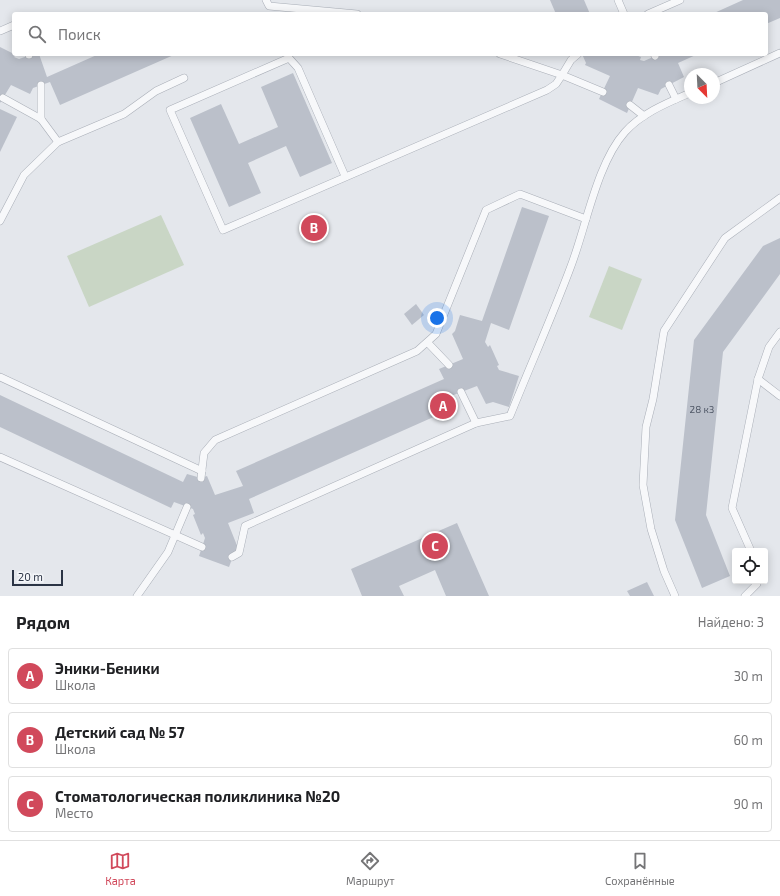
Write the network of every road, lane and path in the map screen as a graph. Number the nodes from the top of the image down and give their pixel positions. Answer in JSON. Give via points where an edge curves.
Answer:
{"nodes":[{"id":1,"x":266,"y":0,"type":"edge"},
{"id":2,"x":618,"y":0,"type":"edge"},
{"id":3,"x":680,"y":0,"type":"edge"},
{"id":4,"x":335,"y":12,"type":"edge"},
{"id":5,"x":623,"y":12,"type":"edge"},
{"id":6,"x":653,"y":12,"type":"edge"},
{"id":7,"x":12,"y":26,"type":"edge"},
{"id":8,"x":0,"y":31,"type":"edge"},
{"id":9,"x":780,"y":53,"type":"edge"},
{"id":10,"x":288,"y":56,"type":"edge"},
{"id":11,"x":506,"y":56,"type":"edge"},
{"id":12,"x":576,"y":56,"type":"edge"},
{"id":13,"x":562,"y":75,"type":"junction"},
{"id":14,"x":184,"y":78,"type":"dead end"},
{"id":15,"x":720,"y":80,"type":"edge"},
{"id":16,"x":41,"y":85,"type":"dead end"},
{"id":17,"x":669,"y":85,"type":"dead end"},
{"id":18,"x":603,"y":92,"type":"dead end"},
{"id":19,"x":684,"y":96,"type":"edge"},
{"id":20,"x":3,"y":98,"type":"dead end"},
{"id":21,"x":676,"y":99,"type":"junction"},
{"id":22,"x":630,"y":105,"type":"dead end"},
{"id":23,"x":644,"y":116,"type":"junction"},
{"id":24,"x":41,"y":118,"type":"junction"},
{"id":25,"x":58,"y":142,"type":"junction"},
{"id":26,"x":346,"y":176,"type":"junction"},
{"id":27,"x":780,"y":198,"type":"edge"},
{"id":28,"x":586,"y":219,"type":"junction"},
{"id":29,"x":0,"y":221,"type":"edge"},
{"id":30,"x":780,"y":332,"type":"edge"},
{"id":31,"x":428,"y":343,"type":"junction"},
{"id":32,"x":449,"y":365,"type":"dead end"},
{"id":33,"x":0,"y":377,"type":"edge"},
{"id":34,"x":758,"y":379,"type":"junction"},
{"id":35,"x":461,"y":392,"type":"dead end"},
{"id":36,"x":780,"y":396,"type":"edge"},
{"id":37,"x":476,"y":423,"type":"junction"},
{"id":38,"x":0,"y":457,"type":"edge"},
{"id":39,"x":187,"y":507,"type":"dead end"},
{"id":40,"x":175,"y":535,"type":"junction"},
{"id":41,"x":202,"y":547,"type":"dead end"},
{"id":42,"x":750,"y":548,"type":"edge"},
{"id":43,"x":232,"y":558,"type":"dead end"},
{"id":44,"x":757,"y":584,"type":"edge"},
{"id":45,"x":137,"y":596,"type":"edge"},
{"id":46,"x":675,"y":596,"type":"edge"},
{"id":47,"x":745,"y":596,"type":"edge"}],
"edges":[{"from":1,"to":4,"type":"lane","via":[[268,6]]},
{"from":2,"to":5,"type":"lane"},
{"from":3,"to":6,"type":"lane"},
{"from":7,"to":8,"type":"lane"},
{"from":9,"to":15,"type":"lane"},
{"from":10,"to":26,"type":"lane","via":[[298,68]]},
{"from":10,"to":26,"type":"lane","via":[[170,110],[223,230]]},
{"from":11,"to":13,"type":"lane"},
{"from":12,"to":13,"type":"lane"},
{"from":13,"to":18,"type":"lane"},
{"from":13,"to":26,"type":"lane","via":[[556,84],[547,90]]},
{"from":14,"to":25,"type":"lane","via":[[156,91],[124,114]]},
{"from":16,"to":24,"type":"lane"},
{"from":17,"to":21,"type":"lane"},
{"from":19,"to":21,"type":"lane"},
{"from":20,"to":24,"type":"lane"},
{"from":21,"to":23,"type":"lane"},
{"from":22,"to":23,"type":"lane"},
{"from":23,"to":28,"type":"lane","via":[[625,131],[611,151]]},
{"from":24,"to":25,"type":"lane"},
{"from":25,"to":29,"type":"lane","via":[[24,175]]},
{"from":27,"to":46,"type":"lane","via":[[725,238],[664,331],[646,427],[642,485],[651,529]]},
{"from":28,"to":31,"type":"lane","via":[[520,194],[486,210],[436,334]]},
{"from":28,"to":37,"type":"lane","via":[[572,265],[510,416]]},
{"from":30,"to":34,"type":"lane","via":[[769,347]]},
{"from":31,"to":32,"type":"lane"},
{"from":31,"to":33,"type":"lane","via":[[417,351],[215,440],[204,453],[201,474]]},
{"from":34,"to":36,"type":"lane"},
{"from":34,"to":42,"type":"lane","via":[[732,508]]},
{"from":35,"to":37,"type":"lane"},
{"from":37,"to":43,"type":"lane","via":[[245,526],[239,553]]},
{"from":38,"to":40,"type":"lane"},
{"from":39,"to":40,"type":"lane"},
{"from":40,"to":41,"type":"lane"},
{"from":40,"to":45,"type":"lane","via":[[168,552]]},
{"from":44,"to":47,"type":"lane"}]}
